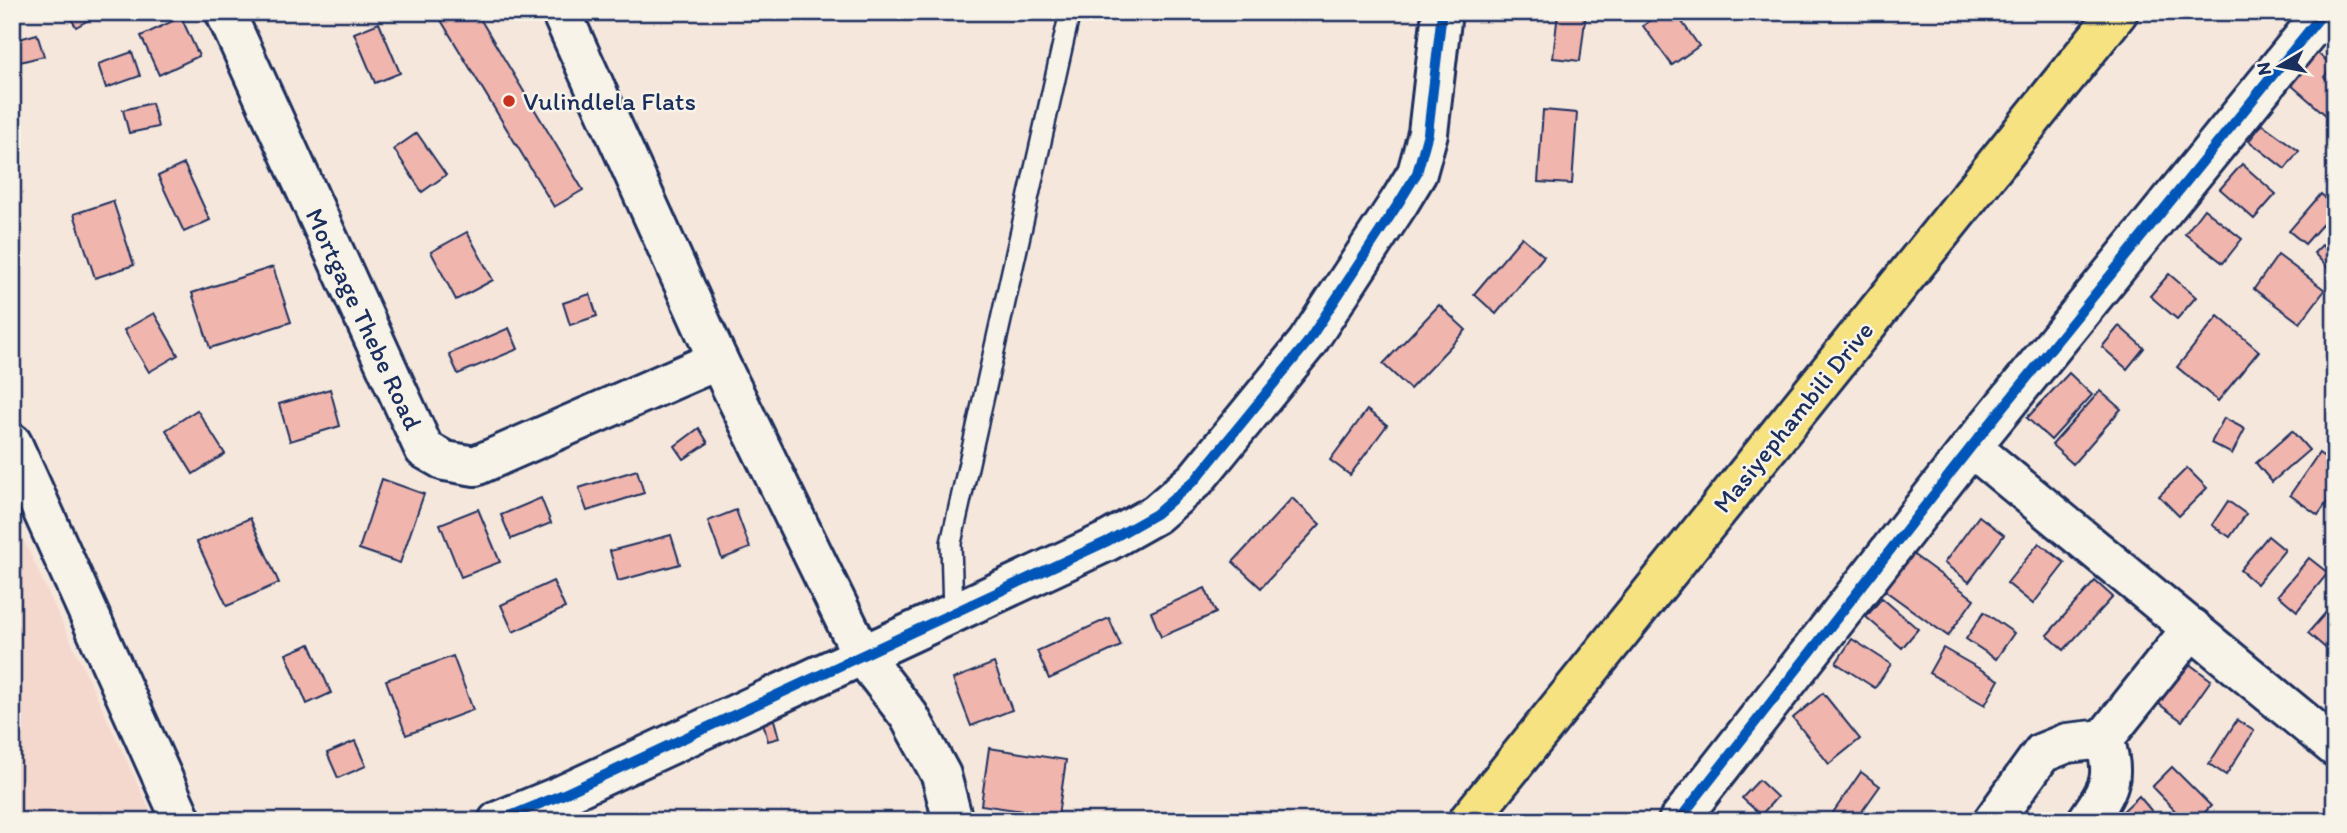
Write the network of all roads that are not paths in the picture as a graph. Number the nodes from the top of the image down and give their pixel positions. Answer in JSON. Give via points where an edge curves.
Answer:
{"nodes":[{"id":1,"x":225,"y":12,"type":"edge"},
{"id":2,"x":561,"y":12,"type":"edge"},
{"id":3,"x":1070,"y":12,"type":"edge"},
{"id":4,"x":1442,"y":12,"type":"edge"},
{"id":5,"x":2118,"y":12,"type":"edge"},
{"id":6,"x":2324,"y":12,"type":"edge"},
{"id":7,"x":718,"y":360,"type":"junction"},
{"id":8,"x":12,"y":443,"type":"edge"},
{"id":9,"x":1971,"y":447,"type":"junction"},
{"id":10,"x":953,"y":613,"type":"junction"},
{"id":11,"x":2192,"y":628,"type":"junction"},
{"id":12,"x":862,"y":655,"type":"junction"},
{"id":13,"x":2104,"y":739,"type":"junction"},
{"id":14,"x":2335,"y":747,"type":"edge"},
{"id":15,"x":570,"y":807,"type":"edge"},
{"id":16,"x":182,"y":821,"type":"edge"},
{"id":17,"x":498,"y":821,"type":"edge"},
{"id":18,"x":953,"y":821,"type":"edge"},
{"id":19,"x":1468,"y":821,"type":"edge"},
{"id":20,"x":1678,"y":821,"type":"edge"},
{"id":21,"x":1993,"y":821,"type":"edge"},
{"id":22,"x":2087,"y":821,"type":"edge"}],
"edges":[{"from":1,"to":7,"type":"street","name":"Mortgage Thebe Road","via":[[424,449],[445,461],[475,466]]},
{"from":2,"to":7,"type":"street"},
{"from":3,"to":10,"type":"lane","via":[[950,542]]},
{"from":4,"to":10,"type":"street","via":[[1428,133],[1417,173],[1307,343],[1196,479],[1156,514]]},
{"from":5,"to":19,"type":"main road","name":"Masiyephambili Drive"},
{"from":6,"to":9,"type":"street"},
{"from":7,"to":12,"type":"street"},
{"from":8,"to":16,"type":"street"},
{"from":9,"to":11,"type":"street"},
{"from":9,"to":20,"type":"street"},
{"from":10,"to":12,"type":"street"},
{"from":11,"to":13,"type":"street"},
{"from":11,"to":14,"type":"street"},
{"from":12,"to":15,"type":"street"},
{"from":12,"to":18,"type":"street","via":[[909,716],[941,775]]},
{"from":13,"to":21,"type":"street","via":[[2067,743],[2042,752]]},
{"from":13,"to":22,"type":"street","via":[[2112,761],[2110,787]]},
{"from":15,"to":17,"type":"street"}]}
